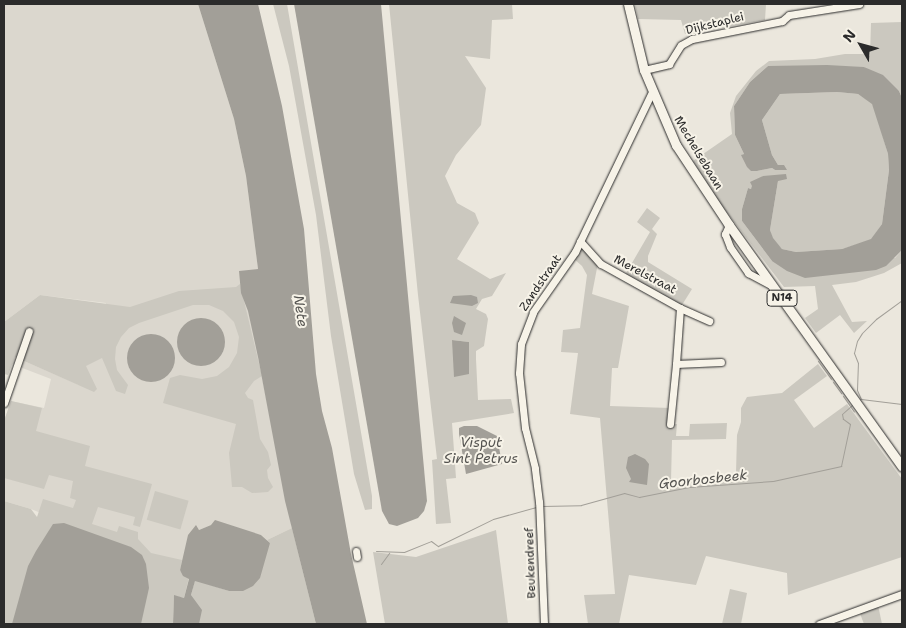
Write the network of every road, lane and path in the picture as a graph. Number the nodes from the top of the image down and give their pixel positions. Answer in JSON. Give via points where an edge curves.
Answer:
{"nodes":[{"id":1,"x":628,"y":4,"type":"edge"},
{"id":2,"x":859,"y":4,"type":"edge"},
{"id":3,"x":644,"y":70,"type":"junction"},
{"id":4,"x":652,"y":92,"type":"junction"},
{"id":5,"x":729,"y":225,"type":"junction"},
{"id":6,"x":580,"y":241,"type":"junction"},
{"id":7,"x":775,"y":288,"type":"junction"},
{"id":8,"x":680,"y":308,"type":"junction"},
{"id":9,"x":709,"y":321,"type":"dead end"},
{"id":10,"x":29,"y":331,"type":"dead end"},
{"id":11,"x":721,"y":362,"type":"dead end"},
{"id":12,"x":676,"y":364,"type":"junction"},
{"id":13,"x":4,"y":403,"type":"edge"},
{"id":14,"x":670,"y":424,"type":"dead end"},
{"id":15,"x":902,"y":467,"type":"edge"},
{"id":16,"x":540,"y":505,"type":"joint"},
{"id":17,"x":902,"y":594,"type":"edge"},
{"id":18,"x":544,"y":624,"type":"edge"},
{"id":19,"x":819,"y":624,"type":"edge"}],
"edges":[{"from":1,"to":3,"type":"main road","name":"Mechelsebaan","number":"N14"},
{"from":2,"to":3,"type":"street","name":"Dijkstaplei","via":[[789,15],[782,21],[692,39],[681,45],[669,64]]},
{"from":3,"to":4,"type":"main road","name":"Mechelsebaan","number":"N14"},
{"from":4,"to":5,"type":"main road","name":"Mechelsebaan","number":"N14","via":[[676,145]]},
{"from":4,"to":6,"type":"street","name":"Zandstraat"},
{"from":5,"to":7,"type":"main road","name":"Mechelsebaan","number":"N14"},
{"from":5,"to":7,"type":"street","name":"Mechelsebaan","via":[[725,234],[730,247],[748,273]]},
{"from":6,"to":8,"type":"street","name":"Merelstraat","via":[[601,264]]},
{"from":6,"to":16,"type":"street","name":"Zandstraat","via":[[529,319],[519,353],[525,428]]},
{"from":7,"to":15,"type":"main road","name":"Mechelsebaan","number":"N14"},
{"from":8,"to":9,"type":"street","name":"Merelstraat"},
{"from":8,"to":12,"type":"street","name":"Merelstraat"},
{"from":10,"to":13,"type":"street"},
{"from":11,"to":12,"type":"street"},
{"from":12,"to":14,"type":"street","name":"Merelstraat"},
{"from":16,"to":18,"type":"street","name":"Beukendreef"},
{"from":17,"to":19,"type":"street"}]}
